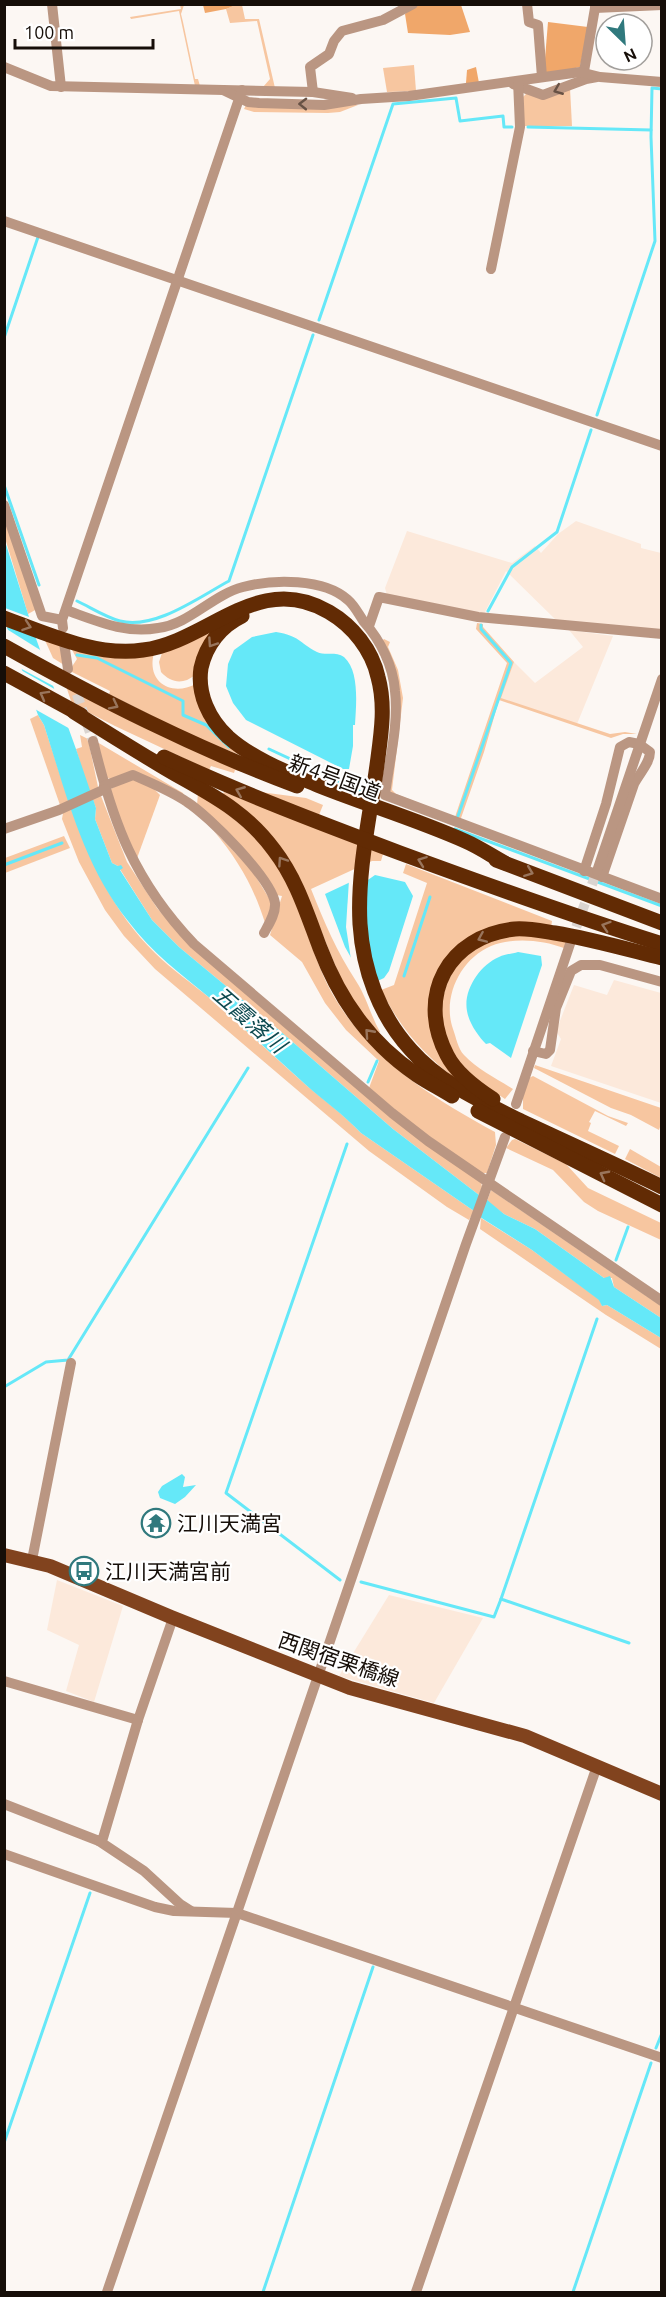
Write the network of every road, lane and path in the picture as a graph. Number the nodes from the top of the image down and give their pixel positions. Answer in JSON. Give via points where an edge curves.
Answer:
{"nodes":[{"id":1,"x":52,"y":4,"type":"edge"},
{"id":2,"x":413,"y":4,"type":"edge"},
{"id":3,"x":527,"y":4,"type":"edge"},
{"id":4,"x":662,"y":5,"type":"edge"},
{"id":5,"x":595,"y":6,"type":"edge"},
{"id":6,"x":4,"y":67,"type":"edge"},
{"id":7,"x":583,"y":76,"type":"junction"},
{"id":8,"x":542,"y":77,"type":"junction"},
{"id":9,"x":662,"y":82,"type":"edge"},
{"id":10,"x":518,"y":83,"type":"junction"},
{"id":11,"x":61,"y":87,"type":"junction"},
{"id":12,"x":313,"y":92,"type":"junction"},
{"id":13,"x":242,"y":94,"type":"junction"},
{"id":14,"x":361,"y":99,"type":"junction"},
{"id":15,"x":4,"y":221,"type":"edge"},
{"id":16,"x":491,"y":269,"type":"dead end"},
{"id":17,"x":179,"y":281,"type":"junction"},
{"id":18,"x":662,"y":446,"type":"edge"},
{"id":19,"x":4,"y":505,"type":"edge"},
{"id":20,"x":4,"y":618,"type":"edge"},
{"id":21,"x":60,"y":623,"type":"junction"},
{"id":22,"x":340,"y":625,"type":"junction"},
{"id":23,"x":369,"y":626,"type":"junction"},
{"id":24,"x":662,"y":634,"type":"edge"},
{"id":25,"x":64,"y":643,"type":"dead end"},
{"id":26,"x":4,"y":646,"type":"edge"},
{"id":27,"x":65,"y":673,"type":"junction"},
{"id":28,"x":9,"y":676,"type":"edge"},
{"id":29,"x":662,"y":679,"type":"edge"},
{"id":30,"x":74,"y":712,"type":"junction"},
{"id":31,"x":93,"y":741,"type":"tunnel mouth"},
{"id":32,"x":639,"y":744,"type":"junction"},
{"id":33,"x":101,"y":789,"type":"junction"},
{"id":34,"x":4,"y":829,"type":"edge"},
{"id":35,"x":505,"y":863,"type":"junction"},
{"id":36,"x":584,"y":871,"type":"junction"},
{"id":37,"x":599,"y":874,"type":"junction"},
{"id":38,"x":662,"y":899,"type":"edge"},
{"id":39,"x":662,"y":923,"type":"edge"},
{"id":40,"x":264,"y":933,"type":"dead end"},
{"id":41,"x":570,"y":944,"type":"tunnel mouth"},
{"id":42,"x":662,"y":944,"type":"edge"},
{"id":43,"x":662,"y":958,"type":"edge"},
{"id":44,"x":662,"y":982,"type":"edge"},
{"id":45,"x":376,"y":1004,"type":"junction"},
{"id":46,"x":533,"y":1051,"type":"junction"},
{"id":47,"x":449,"y":1094,"type":"junction"},
{"id":48,"x":516,"y":1104,"type":"dead end"},
{"id":49,"x":536,"y":1128,"type":"junction"},
{"id":50,"x":505,"y":1137,"type":"dead end"},
{"id":51,"x":487,"y":1186,"type":"junction"},
{"id":52,"x":662,"y":1187,"type":"edge"},
{"id":53,"x":662,"y":1205,"type":"edge"},
{"id":54,"x":662,"y":1301,"type":"edge"},
{"id":55,"x":71,"y":1363,"type":"dead end"},
{"id":56,"x":4,"y":1555,"type":"edge"},
{"id":57,"x":32,"y":1560,"type":"junction"},
{"id":58,"x":173,"y":1618,"type":"junction"},
{"id":59,"x":320,"y":1677,"type":"junction"},
{"id":60,"x":4,"y":1681,"type":"edge"},
{"id":61,"x":138,"y":1720,"type":"junction"},
{"id":62,"x":597,"y":1766,"type":"junction"},
{"id":63,"x":662,"y":1794,"type":"edge"},
{"id":64,"x":4,"y":1804,"type":"edge"},
{"id":65,"x":99,"y":1841,"type":"junction"},
{"id":66,"x":4,"y":1854,"type":"edge"},
{"id":67,"x":191,"y":1911,"type":"junction"},
{"id":68,"x":237,"y":1913,"type":"junction"},
{"id":69,"x":514,"y":2007,"type":"junction"},
{"id":70,"x":662,"y":2058,"type":"edge"},
{"id":71,"x":107,"y":2292,"type":"edge"},
{"id":72,"x":416,"y":2292,"type":"edge"}],
"edges":[{"from":1,"to":11,"type":"street"},
{"from":2,"to":12,"type":"street","via":[[383,20],[342,31],[329,54],[310,67]]},
{"from":3,"to":8,"type":"street","via":[[530,22],[538,25]]},
{"from":4,"to":5,"type":"street"},
{"from":5,"to":7,"type":"street"},
{"from":6,"to":11,"type":"street"},
{"from":7,"to":8,"type":"street"},
{"from":7,"to":9,"type":"street"},
{"from":7,"to":10,"type":"street","one_way":true,"via":[[543,95]]},
{"from":8,"to":10,"type":"street"},
{"from":10,"to":14,"type":"street"},
{"from":10,"to":16,"type":"street","via":[[520,127]]},
{"from":11,"to":13,"type":"street","via":[[223,90]]},
{"from":12,"to":13,"type":"street"},
{"from":12,"to":14,"type":"street"},
{"from":14,"to":13,"type":"street","one_way":true,"via":[[324,105],[259,103]]},
{"from":13,"to":17,"type":"street"},
{"from":15,"to":17,"type":"street"},
{"from":17,"to":18,"type":"street"},
{"from":17,"to":21,"type":"street"},
{"from":19,"to":21,"type":"street","via":[[42,616]]},
{"from":20,"to":21,"type":"highway","one_way":true},
{"from":21,"to":22,"type":"highway","via":[[114,651],[145,650],[178,640],[241,608],[271,600],[315,606]]},
{"from":21,"to":23,"type":"street","via":[[125,630],[161,628],[242,587],[275,581],[315,585],[340,594]]},
{"from":22,"to":35,"type":"highway","one_way":true,"via":[[289,609],[267,609],[236,619],[215,637],[202,665],[201,692],[211,716],[229,737],[259,758],[465,841]]},
{"from":22,"to":45,"type":"highway","via":[[353,631],[369,653],[381,691],[381,731],[360,903],[363,950]]},
{"from":23,"to":24,"type":"street","via":[[379,597],[478,617]]},
{"from":23,"to":36,"type":"street","via":[[388,661],[395,694],[396,716],[385,795]]},
{"from":25,"to":27,"type":"street"},
{"from":26,"to":27,"type":"highway","name":"新4号国道"},
{"from":27,"to":35,"type":"highway","name":"新4号国道","one_way":true,"via":[[142,719],[264,774]]},
{"from":30,"to":28,"type":"highway","one_way":true},
{"from":29,"to":32,"type":"street"},
{"from":42,"to":30,"type":"highway","one_way":true,"via":[[554,910],[325,825],[210,779]]},
{"from":47,"to":30,"type":"highway","one_way":true,"via":[[389,1054],[359,1022],[332,976],[295,883],[262,835],[221,799]]},
{"from":31,"to":33,"type":"street"},
{"from":32,"to":36,"type":"street","via":[[626,742],[620,747]]},
{"from":32,"to":37,"type":"street","via":[[650,752],[650,758],[634,784]]},
{"from":33,"to":34,"type":"street","via":[[64,808]]},
{"from":33,"to":40,"type":"street","via":[[133,775],[187,801],[203,814],[226,836],[275,902]]},
{"from":33,"to":51,"type":"street","via":[[123,842],[149,888],[194,944],[392,1113]]},
{"from":35,"to":39,"type":"highway","name":"新4号国道","one_way":true},
{"from":36,"to":37,"type":"street"},
{"from":37,"to":38,"type":"street"},
{"from":41,"to":46,"type":"street"},
{"from":43,"to":49,"type":"highway","one_way":true,"via":[[585,938],[518,929],[475,940],[451,963],[436,995],[434,1017],[448,1058],[482,1092]]},
{"from":44,"to":46,"type":"street","via":[[600,965],[582,965],[572,971],[556,1008],[550,1050],[546,1054]]},
{"from":45,"to":47,"type":"highway","via":[[396,1043]]},
{"from":45,"to":49,"type":"highway","via":[[394,1030],[433,1071],[469,1096]]},
{"from":46,"to":48,"type":"street"},
{"from":53,"to":47,"type":"highway","one_way":true},
{"from":49,"to":52,"type":"highway"},
{"from":50,"to":51,"type":"street"},
{"from":51,"to":54,"type":"street"},
{"from":51,"to":59,"type":"street"},
{"from":55,"to":57,"type":"street"},
{"from":56,"to":57,"type":"main road","name":"西関宿栗橋線"},
{"from":57,"to":58,"type":"main road","name":"西関宿栗橋線"},
{"from":58,"to":59,"type":"main road","name":"西関宿栗橋線"},
{"from":58,"to":61,"type":"street"},
{"from":59,"to":62,"type":"main road","name":"西関宿栗橋線","via":[[517,1734]]},
{"from":59,"to":68,"type":"street"},
{"from":60,"to":61,"type":"street"},
{"from":61,"to":65,"type":"street"},
{"from":62,"to":63,"type":"main road","name":"西関宿栗橋線"},
{"from":62,"to":69,"type":"street"},
{"from":64,"to":65,"type":"street"},
{"from":65,"to":67,"type":"street","via":[[144,1871]]},
{"from":66,"to":67,"type":"street","via":[[155,1907]]},
{"from":67,"to":68,"type":"street"},
{"from":68,"to":69,"type":"street"},
{"from":68,"to":71,"type":"street"},
{"from":69,"to":70,"type":"street"},
{"from":69,"to":72,"type":"street"}]}
